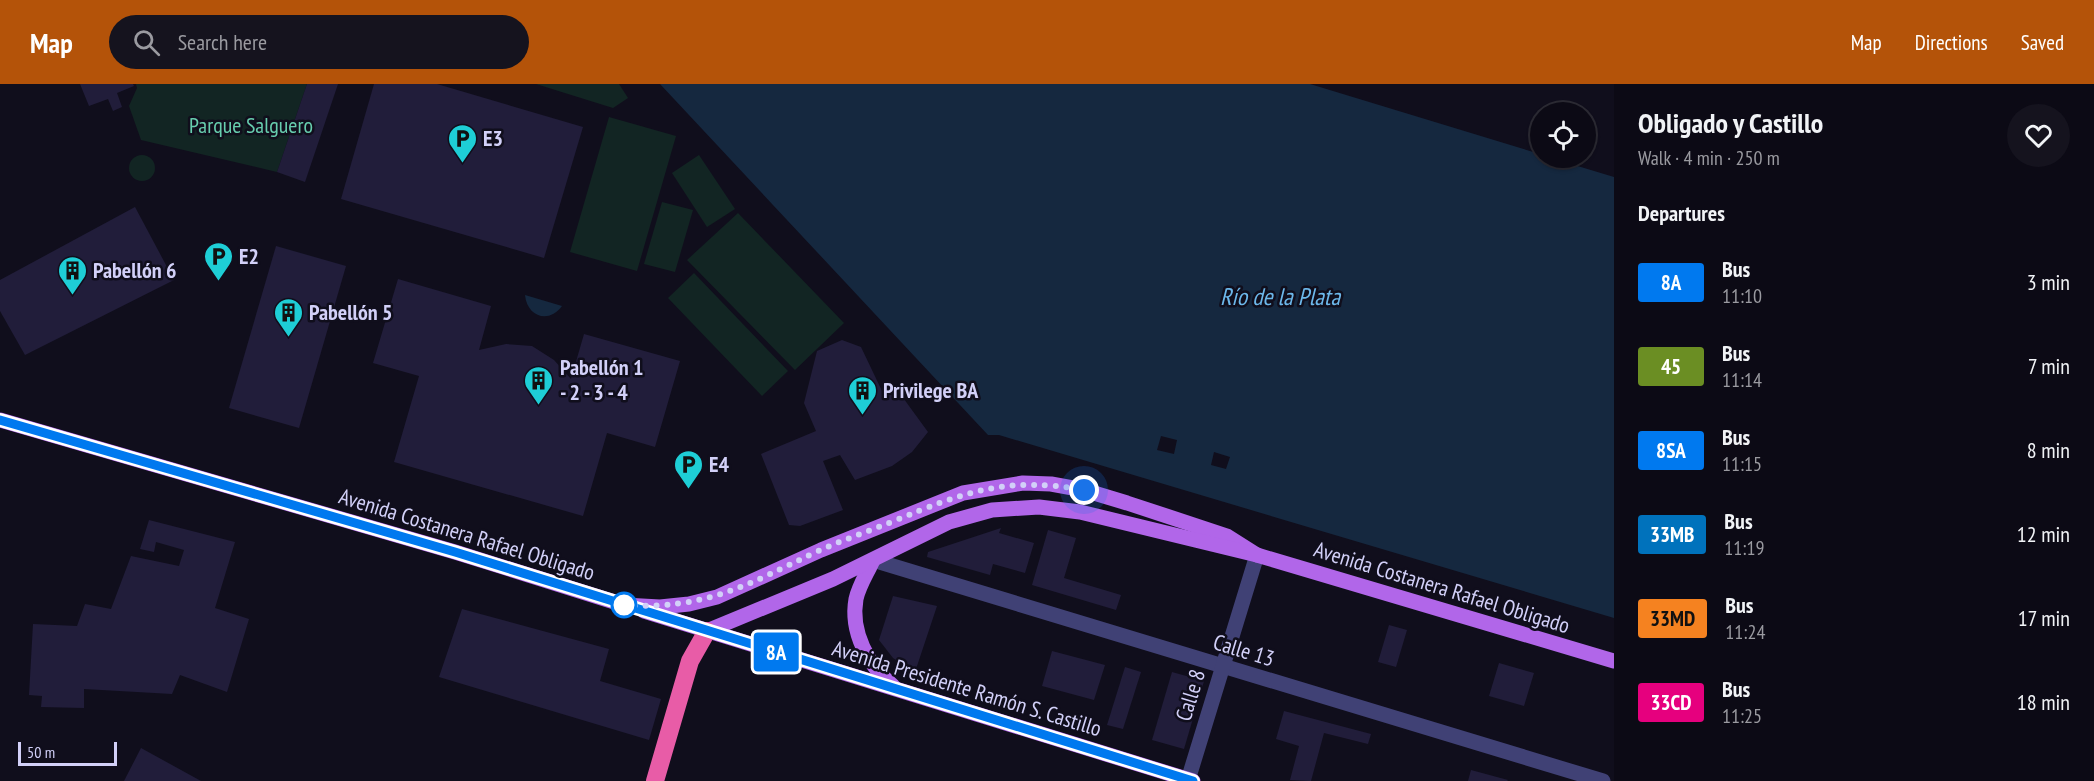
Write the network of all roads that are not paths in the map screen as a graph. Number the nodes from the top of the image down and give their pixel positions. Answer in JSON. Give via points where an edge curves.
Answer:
{"nodes":[{"id":1,"x":0,"y":420,"type":"edge"},
{"id":2,"x":1257,"y":555,"type":"junction"},
{"id":3,"x":873,"y":560,"type":"junction"},
{"id":4,"x":624,"y":605,"type":"junction"},
{"id":5,"x":707,"y":631,"type":"junction"},
{"id":6,"x":1614,"y":661,"type":"edge"},
{"id":7,"x":1222,"y":667,"type":"junction"},
{"id":8,"x":898,"y":690,"type":"junction"},
{"id":9,"x":1190,"y":780,"type":"edge"},
{"id":10,"x":655,"y":781,"type":"edge"},
{"id":11,"x":1603,"y":781,"type":"edge"}],
"edges":[{"from":1,"to":4,"type":"main road","name":"Avenida Costanera Rafael Obligado"},
{"from":2,"to":3,"type":"main road","name":"Avenida Costanera Rafael Obligado","via":[[1080,512],[1039,507],[992,510],[962,518]]},
{"from":2,"to":4,"type":"main road","name":"Avenida Costanera Rafael Obligado","via":[[1227,536],[1127,502],[1084,490],[1023,483],[963,494],[821,550],[717,597],[660,607]]},
{"from":2,"to":6,"type":"main road","name":"Avenida Costanera Rafael Obligado"},
{"from":2,"to":7,"type":"street","name":"Calle 8"},
{"from":3,"to":5,"type":"main road","name":"Avenida Costanera Rafael Obligado"},
{"from":3,"to":7,"type":"street","name":"Calle 13"},
{"from":3,"to":8,"type":"main road","via":[[856,598],[860,640],[869,659]]},
{"from":4,"to":5,"type":"main road","name":"Avenida Presidente Ramón S. Castillo"},
{"from":5,"to":8,"type":"main road","name":"Avenida Presidente Ramón S. Castillo"},
{"from":5,"to":10,"type":"highway","via":[[690,661]]},
{"from":7,"to":9,"type":"street","name":"Calle 8"},
{"from":7,"to":11,"type":"street","name":"Calle 13"},
{"from":8,"to":9,"type":"main road","name":"Avenida Presidente Ramón S. Castillo"}]}
